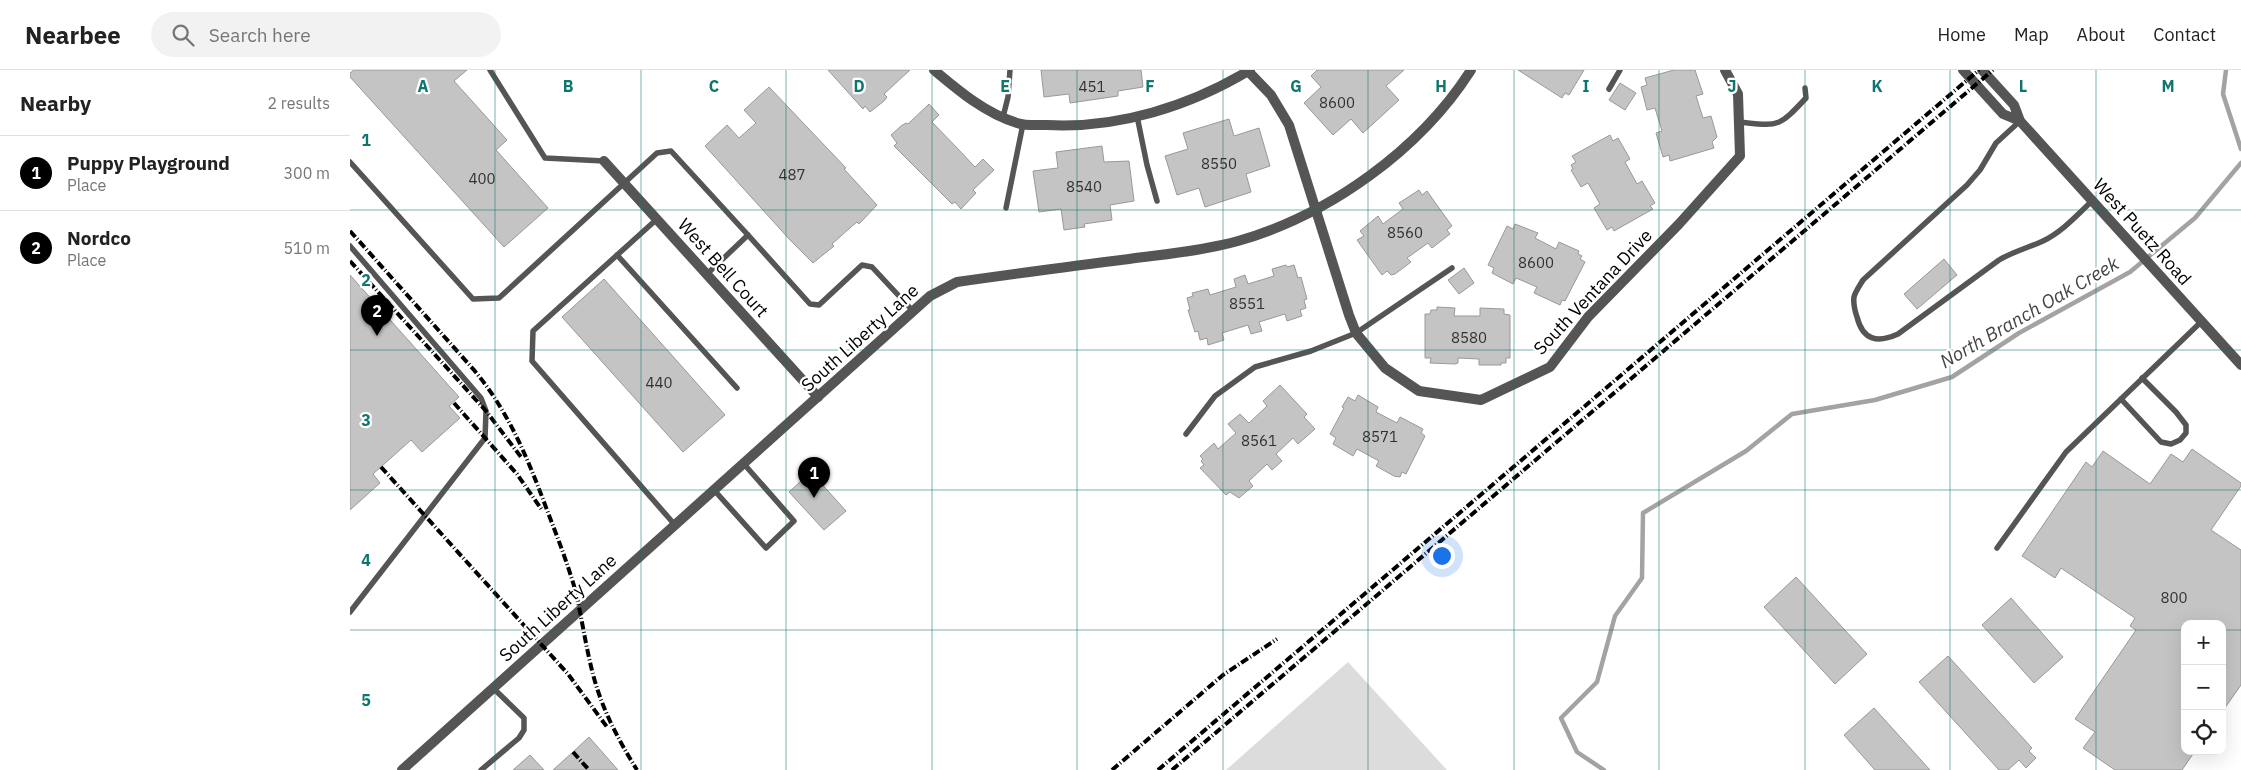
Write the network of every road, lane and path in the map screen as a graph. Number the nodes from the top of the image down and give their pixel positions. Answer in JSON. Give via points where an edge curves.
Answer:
{"nodes":[{"id":1,"x":490,"y":70,"type":"edge"},
{"id":2,"x":934,"y":70,"type":"edge"},
{"id":3,"x":1010,"y":70,"type":"edge"},
{"id":4,"x":1249,"y":70,"type":"edge"},
{"id":5,"x":1471,"y":70,"type":"edge"},
{"id":6,"x":1620,"y":70,"type":"edge"},
{"id":7,"x":1725,"y":70,"type":"edge"},
{"id":8,"x":1963,"y":70,"type":"edge"},
{"id":9,"x":1982,"y":70,"type":"edge"},
{"id":10,"x":1805,"y":88,"type":"dead end"},
{"id":11,"x":1609,"y":89,"type":"dead end"},
{"id":12,"x":1137,"y":116,"type":"junction"},
{"id":13,"x":1003,"y":117,"type":"junction"},
{"id":14,"x":2020,"y":121,"type":"junction"},
{"id":15,"x":1739,"y":122,"type":"junction"},
{"id":16,"x":1023,"y":124,"type":"junction"},
{"id":17,"x":604,"y":161,"type":"joint"},
{"id":18,"x":350,"y":162,"type":"edge"},
{"id":19,"x":624,"y":182,"type":"junction"},
{"id":20,"x":1157,"y":200,"type":"dead end"},
{"id":21,"x":2092,"y":201,"type":"junction"},
{"id":22,"x":1006,"y":208,"type":"dead end"},
{"id":23,"x":1316,"y":208,"type":"junction"},
{"id":24,"x":657,"y":219,"type":"junction"},
{"id":25,"x":748,"y":234,"type":"junction"},
{"id":26,"x":350,"y":246,"type":"edge"},
{"id":27,"x":617,"y":255,"type":"junction"},
{"id":28,"x":1452,"y":268,"type":"dead end"},
{"id":29,"x":707,"y":274,"type":"junction"},
{"id":30,"x":913,"y":311,"type":"junction"},
{"id":31,"x":2202,"y":321,"type":"junction"},
{"id":32,"x":1356,"y":332,"type":"junction"},
{"id":33,"x":2241,"y":365,"type":"edge"},
{"id":34,"x":2142,"y":378,"type":"junction"},
{"id":35,"x":737,"y":388,"type":"dead end"},
{"id":36,"x":818,"y":397,"type":"junction"},
{"id":37,"x":2121,"y":399,"type":"junction"},
{"id":38,"x":1186,"y":434,"type":"dead end"},
{"id":39,"x":744,"y":464,"type":"junction"},
{"id":40,"x":714,"y":490,"type":"junction"},
{"id":41,"x":675,"y":525,"type":"junction"},
{"id":42,"x":1997,"y":548,"type":"dead end"},
{"id":43,"x":350,"y":612,"type":"edge"},
{"id":44,"x":493,"y":688,"type":"junction"},
{"id":45,"x":402,"y":770,"type":"edge"},
{"id":46,"x":481,"y":770,"type":"edge"}],
"edges":[{"from":1,"to":17,"type":"lane","via":[[545,158]]},
{"from":2,"to":13,"type":"street","via":[[970,101]]},
{"from":3,"to":13,"type":"lane"},
{"from":4,"to":12,"type":"street","via":[[1211,92],[1152,114]]},
{"from":4,"to":23,"type":"street","name":"South Ventana Drive","via":[[1271,95],[1289,125]]},
{"from":5,"to":23,"type":"street","name":"South Liberty Lane","via":[[1457,92],[1424,130],[1381,168]]},
{"from":6,"to":11,"type":"lane"},
{"from":7,"to":15,"type":"street","name":"South Ventana Drive","via":[[1738,94]]},
{"from":8,"to":14,"type":"street","name":"West Puetz Road","via":[[2004,114]]},
{"from":9,"to":14,"type":"street","name":"West Puetz Road","via":[[2014,105]]},
{"from":10,"to":15,"type":"lane","via":[[1806,98],[1786,120],[1772,125]]},
{"from":12,"to":16,"type":"street","via":[[1076,127]]},
{"from":12,"to":20,"type":"lane","via":[[1146,165]]},
{"from":13,"to":16,"type":"street"},
{"from":14,"to":21,"type":"street","name":"West Puetz Road"},
{"from":14,"to":21,"type":"lane","via":[[1996,143],[1967,185],[1863,280],[1854,296],[1854,308],[1859,327],[1865,334],[1875,339],[1886,339],[1898,334],[2014,251],[2045,240]]},
{"from":15,"to":32,"type":"street","name":"South Ventana Drive","via":[[1740,156],[1588,317],[1550,367],[1481,400],[1419,391],[1385,368]]},
{"from":16,"to":22,"type":"lane"},
{"from":17,"to":19,"type":"street","name":"West Bell Court"},
{"from":18,"to":19,"type":"lane","via":[[473,299],[499,298]]},
{"from":19,"to":24,"type":"street","name":"West Bell Court"},
{"from":19,"to":25,"type":"lane","via":[[657,153],[670,151]]},
{"from":21,"to":31,"type":"street","name":"West Puetz Road"},
{"from":23,"to":30,"type":"street","name":"South Liberty Lane","via":[[1267,231],[1213,247],[957,282],[930,296]]},
{"from":23,"to":32,"type":"street","name":"South Ventana Drive"},
{"from":24,"to":27,"type":"lane"},
{"from":24,"to":29,"type":"street","name":"West Bell Court"},
{"from":25,"to":29,"type":"lane"},
{"from":25,"to":30,"type":"lane","via":[[810,304],[819,305],[862,265],[872,267]]},
{"from":26,"to":43,"type":"lane","via":[[482,398],[486,411],[485,438]]},
{"from":27,"to":35,"type":"lane"},
{"from":27,"to":41,"type":"lane","via":[[534,331],[532,361]]},
{"from":28,"to":32,"type":"lane"},
{"from":29,"to":36,"type":"street","name":"West Bell Court"},
{"from":30,"to":36,"type":"street","name":"South Liberty Lane"},
{"from":31,"to":33,"type":"street","name":"West Puetz Road"},
{"from":31,"to":34,"type":"lane"},
{"from":32,"to":38,"type":"lane","via":[[1311,351],[1255,367],[1215,396]]},
{"from":34,"to":37,"type":"lane"},
{"from":34,"to":37,"type":"lane","via":[[2186,425],[2186,433],[2180,440],[2170,444],[2160,442]]},
{"from":36,"to":39,"type":"street","name":"South Liberty Lane"},
{"from":37,"to":42,"type":"lane","via":[[2066,452]]},
{"from":39,"to":40,"type":"street","name":"South Liberty Lane"},
{"from":39,"to":40,"type":"lane","via":[[794,521],[766,548]]},
{"from":40,"to":41,"type":"street","name":"South Liberty Lane"},
{"from":41,"to":44,"type":"street","name":"South Liberty Lane"},
{"from":44,"to":45,"type":"street","name":"South Liberty Lane"},
{"from":44,"to":46,"type":"lane","via":[[524,718],[524,730]]}]}
